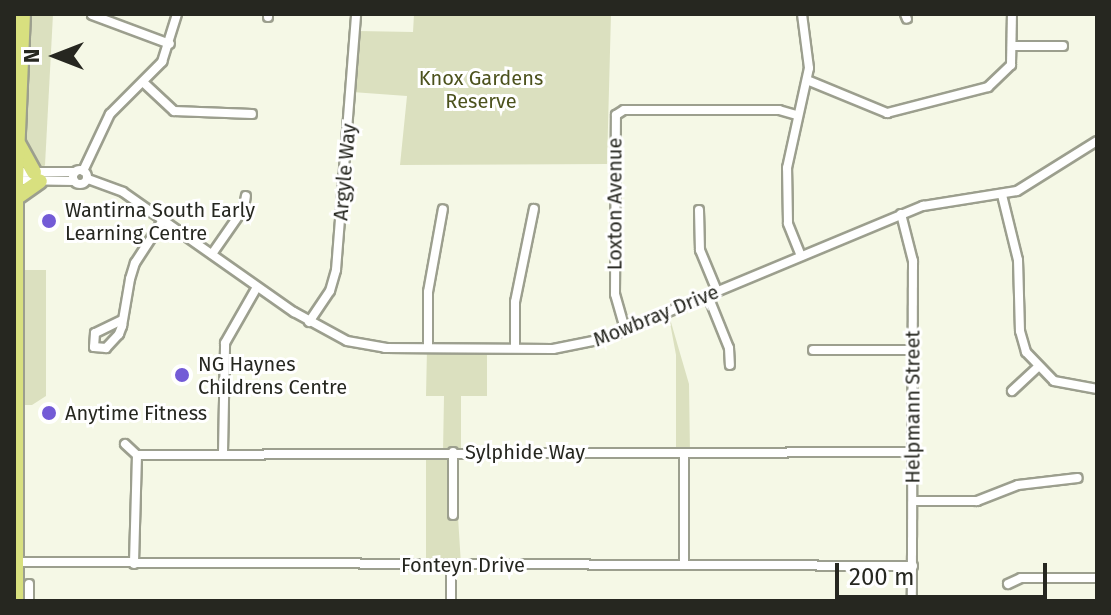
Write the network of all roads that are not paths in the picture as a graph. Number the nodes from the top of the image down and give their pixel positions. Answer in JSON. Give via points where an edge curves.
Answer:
{"nodes":[{"id":1,"x":23,"y":14,"type":"edge"},
{"id":2,"x":177,"y":14,"type":"edge"},
{"id":3,"x":356,"y":14,"type":"edge"},
{"id":4,"x":802,"y":14,"type":"edge"},
{"id":5,"x":1012,"y":14,"type":"edge"},
{"id":6,"x":92,"y":15,"type":"edge"},
{"id":7,"x":170,"y":44,"type":"junction"},
{"id":8,"x":1012,"y":46,"type":"junction"},
{"id":9,"x":1063,"y":46,"type":"dead end"},
{"id":10,"x":807,"y":80,"type":"junction"},
{"id":11,"x":144,"y":83,"type":"junction"},
{"id":12,"x":252,"y":114,"type":"dead end"},
{"id":13,"x":797,"y":115,"type":"junction"},
{"id":14,"x":16,"y":137,"type":"junction"},
{"id":15,"x":1097,"y":141,"type":"edge"},
{"id":16,"x":15,"y":176,"type":"edge"},
{"id":17,"x":80,"y":176,"type":"junction"},
{"id":18,"x":37,"y":177,"type":"junction"},
{"id":19,"x":1002,"y":195,"type":"junction"},
{"id":20,"x":246,"y":196,"type":"dead end"},
{"id":21,"x":16,"y":198,"type":"edge"},
{"id":22,"x":443,"y":209,"type":"dead end"},
{"id":23,"x":534,"y":209,"type":"dead end"},
{"id":24,"x":699,"y":210,"type":"dead end"},
{"id":25,"x":901,"y":214,"type":"junction"},
{"id":26,"x":163,"y":220,"type":"junction"},
{"id":27,"x":212,"y":254,"type":"junction"},
{"id":28,"x":801,"y":256,"type":"junction"},
{"id":29,"x":257,"y":287,"type":"junction"},
{"id":30,"x":712,"y":294,"type":"junction"},
{"id":31,"x":122,"y":320,"type":"dead end"},
{"id":32,"x":309,"y":322,"type":"junction"},
{"id":33,"x":625,"y":329,"type":"junction"},
{"id":34,"x":428,"y":348,"type":"junction"},
{"id":35,"x":515,"y":348,"type":"junction"},
{"id":36,"x":813,"y":350,"type":"dead end"},
{"id":37,"x":913,"y":350,"type":"junction"},
{"id":38,"x":730,"y":365,"type":"dead end"},
{"id":39,"x":1037,"y":368,"type":"junction"},
{"id":40,"x":1097,"y":389,"type":"edge"},
{"id":41,"x":1012,"y":391,"type":"dead end"},
{"id":42,"x":15,"y":401,"type":"edge"},
{"id":43,"x":125,"y":444,"type":"dead end"},
{"id":44,"x":223,"y":452,"type":"junction"},
{"id":45,"x":453,"y":452,"type":"junction"},
{"id":46,"x":913,"y":452,"type":"junction"},
{"id":47,"x":684,"y":453,"type":"junction"},
{"id":48,"x":137,"y":455,"type":"junction"},
{"id":49,"x":1078,"y":478,"type":"dead end"},
{"id":50,"x":913,"y":501,"type":"junction"},
{"id":51,"x":453,"y":515,"type":"dead end"},
{"id":52,"x":15,"y":562,"type":"edge"},
{"id":53,"x":134,"y":564,"type":"junction"},
{"id":54,"x":451,"y":565,"type":"junction"},
{"id":55,"x":684,"y":565,"type":"junction"},
{"id":56,"x":913,"y":566,"type":"junction"},
{"id":57,"x":1097,"y":578,"type":"edge"},
{"id":58,"x":29,"y":584,"type":"dead end"},
{"id":59,"x":1008,"y":584,"type":"dead end"},
{"id":60,"x":21,"y":599,"type":"edge"},
{"id":61,"x":451,"y":601,"type":"edge"},
{"id":62,"x":912,"y":601,"type":"edge"}],
"edges":[{"from":1,"to":14,"type":"main road"},
{"from":2,"to":7,"type":"street"},
{"from":3,"to":32,"type":"street","name":"Argyle Way","via":[[336,270],[330,291]]},
{"from":4,"to":10,"type":"street"},
{"from":5,"to":8,"type":"street"},
{"from":6,"to":7,"type":"street"},
{"from":7,"to":11,"type":"street"},
{"from":8,"to":9,"type":"street"},
{"from":8,"to":10,"type":"street","via":[[1011,65],[993,85],[902,112],[872,110]]},
{"from":10,"to":13,"type":"street"},
{"from":11,"to":12,"type":"street","via":[[174,111]]},
{"from":11,"to":17,"type":"street","via":[[104,123]]},
{"from":13,"to":28,"type":"street","via":[[787,152],[786,211]]},
{"from":13,"to":33,"type":"street","name":"Loxton Avenue","via":[[624,110],[616,115],[615,294]]},
{"from":14,"to":16,"type":"main road"},
{"from":14,"to":18,"type":"main road"},
{"from":15,"to":19,"type":"street","name":"Mowbray Drive","via":[[1042,178]]},
{"from":16,"to":18,"type":"street","name":"Mowbray Drive"},
{"from":16,"to":21,"type":"main road"},
{"from":17,"to":18,"type":"street","name":"Mowbray Drive"},
{"from":17,"to":26,"type":"street","name":"Mowbray Drive","via":[[123,192]]},
{"from":18,"to":21,"type":"main road"},
{"from":19,"to":25,"type":"street","name":"Mowbray Drive","via":[[938,202]]},
{"from":19,"to":39,"type":"street","via":[[1018,260],[1021,337]]},
{"from":20,"to":27,"type":"street","via":[[244,208]]},
{"from":21,"to":42,"type":"main road"},
{"from":22,"to":34,"type":"street","via":[[428,296]]},
{"from":23,"to":35,"type":"street","via":[[515,302]]},
{"from":24,"to":30,"type":"street","via":[[700,250]]},
{"from":25,"to":28,"type":"street","name":"Mowbray Drive"},
{"from":25,"to":37,"type":"street","name":"Helpmann Street","via":[[913,252]]},
{"from":26,"to":27,"type":"street","name":"Mowbray Drive"},
{"from":26,"to":31,"type":"street","via":[[135,263]]},
{"from":27,"to":29,"type":"street","name":"Mowbray Drive"},
{"from":28,"to":30,"type":"street","name":"Mowbray Drive"},
{"from":29,"to":32,"type":"street","name":"Mowbray Drive"},
{"from":29,"to":44,"type":"street","via":[[231,326],[224,350]]},
{"from":30,"to":33,"type":"street","name":"Mowbray Drive"},
{"from":30,"to":38,"type":"street"},
{"from":32,"to":34,"type":"street","name":"Mowbray Drive","via":[[366,346]]},
{"from":33,"to":35,"type":"street","name":"Mowbray Drive","via":[[572,347]]},
{"from":34,"to":35,"type":"street","name":"Mowbray Drive"},
{"from":36,"to":37,"type":"street"},
{"from":37,"to":46,"type":"street","name":"Helpmann Street"},
{"from":39,"to":40,"type":"street","via":[[1066,386]]},
{"from":39,"to":41,"type":"street"},
{"from":42,"to":52,"type":"main road"},
{"from":43,"to":48,"type":"street"},
{"from":44,"to":45,"type":"street","name":"Sylphide Way"},
{"from":44,"to":48,"type":"street","name":"Sylphide Way"},
{"from":45,"to":47,"type":"street","name":"Sylphide Way"},
{"from":45,"to":51,"type":"street"},
{"from":46,"to":47,"type":"street","name":"Sylphide Way"},
{"from":46,"to":50,"type":"street","name":"Helpmann Street"},
{"from":47,"to":55,"type":"street"},
{"from":48,"to":53,"type":"street"},
{"from":49,"to":50,"type":"street","via":[[1018,485],[977,501]]},
{"from":50,"to":56,"type":"street","name":"Helpmann Street"},
{"from":52,"to":53,"type":"street","name":"Fonteyn Drive"},
{"from":52,"to":60,"type":"main road"},
{"from":53,"to":54,"type":"street","name":"Fonteyn Drive"},
{"from":54,"to":55,"type":"street","name":"Fonteyn Drive"},
{"from":54,"to":61,"type":"street"},
{"from":55,"to":56,"type":"street","name":"Fonteyn Drive"},
{"from":56,"to":62,"type":"street","name":"Helpmann Street"},
{"from":57,"to":59,"type":"street","via":[[1021,578]]},
{"from":58,"to":60,"type":"street"}]}
